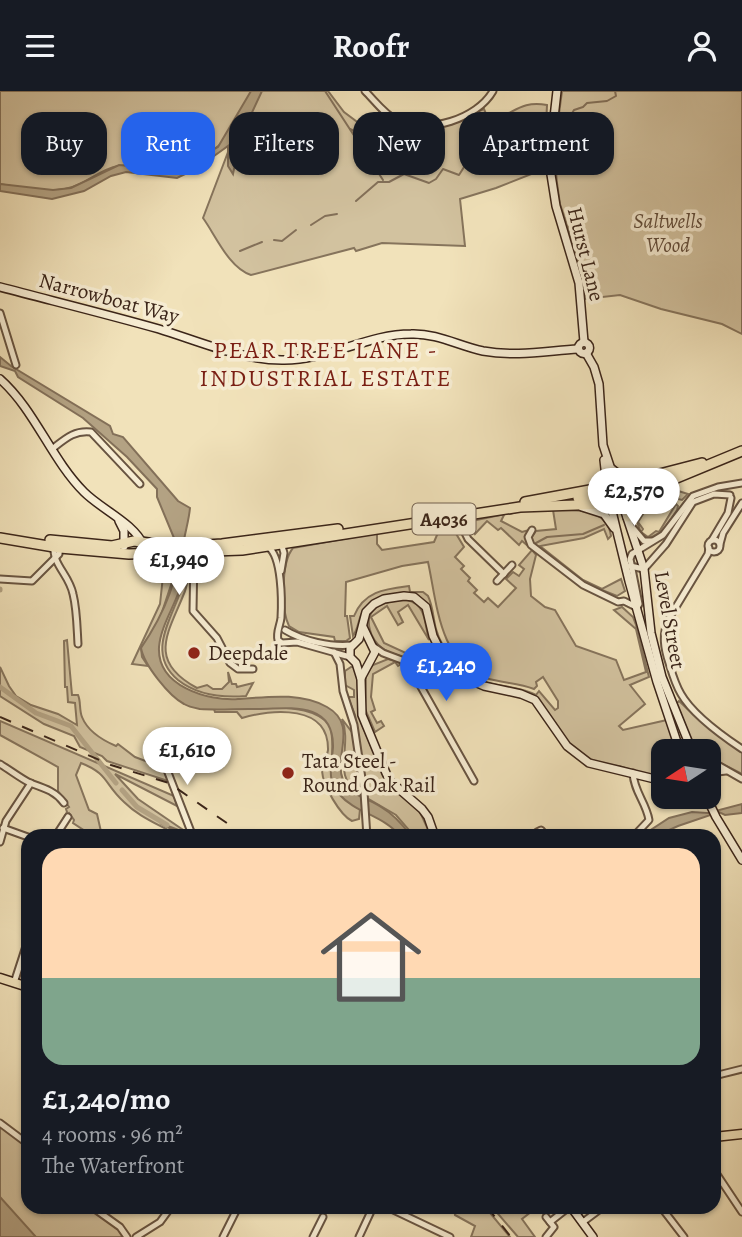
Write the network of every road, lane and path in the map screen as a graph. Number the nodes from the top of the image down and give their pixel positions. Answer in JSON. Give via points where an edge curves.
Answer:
{"nodes":[{"id":1,"x":365,"y":91,"type":"edge"},
{"id":2,"x":493,"y":91,"type":"edge"},
{"id":3,"x":557,"y":91,"type":"edge"},
{"id":4,"x":0,"y":290,"type":"edge"},
{"id":5,"x":0,"y":313,"type":"edge"},
{"id":6,"x":582,"y":351,"type":"junction"},
{"id":7,"x":16,"y":365,"type":"dead end"},
{"id":8,"x":1,"y":381,"type":"edge"},
{"id":9,"x":603,"y":445,"type":"junction"},
{"id":10,"x":742,"y":445,"type":"edge"},
{"id":11,"x":52,"y":449,"type":"junction"},
{"id":12,"x":742,"y":451,"type":"edge"},
{"id":13,"x":609,"y":465,"type":"junction"},
{"id":14,"x":688,"y":475,"type":"junction"},
{"id":15,"x":641,"y":479,"type":"junction"},
{"id":16,"x":739,"y":483,"type":"edge"},
{"id":17,"x":140,"y":484,"type":"dead end"},
{"id":18,"x":615,"y":494,"type":"junction"},
{"id":19,"x":730,"y":496,"type":"junction"},
{"id":20,"x":742,"y":501,"type":"edge"},
{"id":21,"x":572,"y":506,"type":"junction"},
{"id":22,"x":486,"y":513,"type":"junction"},
{"id":23,"x":455,"y":518,"type":"junction"},
{"id":24,"x":119,"y":520,"type":"junction"},
{"id":25,"x":629,"y":520,"type":"junction"},
{"id":26,"x":464,"y":530,"type":"junction"},
{"id":27,"x":532,"y":530,"type":"dead end"},
{"id":28,"x":0,"y":538,"type":"edge"},
{"id":29,"x":656,"y":540,"type":"junction"},
{"id":30,"x":712,"y":540,"type":"junction"},
{"id":31,"x":142,"y":542,"type":"junction"},
{"id":32,"x":123,"y":543,"type":"junction"},
{"id":33,"x":280,"y":544,"type":"junction"},
{"id":34,"x":720,"y":544,"type":"junction"},
{"id":35,"x":56,"y":545,"type":"junction"},
{"id":36,"x":177,"y":550,"type":"junction"},
{"id":37,"x":191,"y":551,"type":"junction"},
{"id":38,"x":710,"y":551,"type":"junction"},
{"id":39,"x":636,"y":552,"type":"junction"},
{"id":40,"x":134,"y":554,"type":"junction"},
{"id":41,"x":54,"y":558,"type":"junction"},
{"id":42,"x":627,"y":563,"type":"junction"},
{"id":43,"x":512,"y":565,"type":"dead end"},
{"id":44,"x":645,"y":569,"type":"junction"},
{"id":45,"x":504,"y":574,"type":"junction"},
{"id":46,"x":280,"y":578,"type":"junction"},
{"id":47,"x":0,"y":579,"type":"edge"},
{"id":48,"x":497,"y":581,"type":"dead end"},
{"id":49,"x":632,"y":591,"type":"junction"},
{"id":50,"x":624,"y":601,"type":"junction"},
{"id":51,"x":637,"y":608,"type":"junction"},
{"id":52,"x":363,"y":626,"type":"junction"},
{"id":53,"x":284,"y":631,"type":"junction"},
{"id":54,"x":359,"y":639,"type":"junction"},
{"id":55,"x":287,"y":641,"type":"junction"},
{"id":56,"x":78,"y":644,"type":"dead end"},
{"id":57,"x":372,"y":644,"type":"junction"},
{"id":58,"x":351,"y":645,"type":"junction"},
{"id":59,"x":334,"y":652,"type":"junction"},
{"id":60,"x":392,"y":656,"type":"junction"},
{"id":61,"x":354,"y":661,"type":"junction"},
{"id":62,"x":369,"y":662,"type":"junction"},
{"id":63,"x":253,"y":669,"type":"dead end"},
{"id":64,"x":342,"y":672,"type":"junction"},
{"id":65,"x":360,"y":679,"type":"junction"},
{"id":66,"x":676,"y":739,"type":"edge"},
{"id":67,"x":687,"y":739,"type":"edge"},
{"id":68,"x":742,"y":748,"type":"edge"},
{"id":69,"x":162,"y":757,"type":"dead end"},
{"id":70,"x":0,"y":764,"type":"edge"},
{"id":71,"x":721,"y":768,"type":"edge"},
{"id":72,"x":726,"y":771,"type":"junction"},
{"id":73,"x":721,"y":772,"type":"edge"},
{"id":74,"x":633,"y":773,"type":"junction"},
{"id":75,"x":651,"y":778,"type":"edge"},
{"id":76,"x":742,"y":779,"type":"edge"},
{"id":77,"x":474,"y":781,"type":"dead end"},
{"id":78,"x":30,"y":783,"type":"junction"},
{"id":79,"x":64,"y":803,"type":"dead end"},
{"id":80,"x":712,"y":809,"type":"edge"},
{"id":81,"x":68,"y":817,"type":"dead end"},
{"id":82,"x":3,"y":828,"type":"junction"},
{"id":83,"x":60,"y":829,"type":"edge"},
{"id":84,"x":190,"y":829,"type":"edge"},
{"id":85,"x":366,"y":829,"type":"edge"},
{"id":86,"x":432,"y":829,"type":"edge"},
{"id":87,"x":641,"y":829,"type":"edge"},
{"id":88,"x":21,"y":834,"type":"edge"},
{"id":89,"x":0,"y":842,"type":"edge"},
{"id":90,"x":742,"y":860,"type":"edge"},
{"id":91,"x":21,"y":962,"type":"edge"},
{"id":92,"x":0,"y":978,"type":"edge"},
{"id":93,"x":14,"y":983,"type":"junction"},
{"id":94,"x":21,"y":985,"type":"edge"},
{"id":95,"x":742,"y":1069,"type":"edge"},
{"id":96,"x":721,"y":1074,"type":"edge"},
{"id":97,"x":0,"y":1123,"type":"edge"},
{"id":98,"x":742,"y":1134,"type":"edge"},
{"id":99,"x":721,"y":1136,"type":"edge"},
{"id":100,"x":21,"y":1138,"type":"edge"},
{"id":101,"x":721,"y":1180,"type":"edge"},
{"id":102,"x":742,"y":1212,"type":"edge"},
{"id":103,"x":102,"y":1214,"type":"edge"},
{"id":104,"x":166,"y":1214,"type":"edge"},
{"id":105,"x":234,"y":1214,"type":"edge"},
{"id":106,"x":370,"y":1214,"type":"edge"},
{"id":107,"x":400,"y":1214,"type":"edge"},
{"id":108,"x":558,"y":1214,"type":"edge"},
{"id":109,"x":576,"y":1214,"type":"edge"},
{"id":110,"x":594,"y":1214,"type":"edge"},
{"id":111,"x":666,"y":1214,"type":"edge"},
{"id":112,"x":323,"y":1217,"type":"dead end"},
{"id":113,"x":583,"y":1222,"type":"junction"},
{"id":114,"x":436,"y":1234,"type":"edge"},
{"id":115,"x":127,"y":1237,"type":"edge"},
{"id":116,"x":136,"y":1237,"type":"edge"},
{"id":117,"x":223,"y":1237,"type":"edge"},
{"id":118,"x":313,"y":1237,"type":"edge"},
{"id":119,"x":359,"y":1237,"type":"edge"},
{"id":120,"x":450,"y":1237,"type":"edge"},
{"id":121,"x":546,"y":1237,"type":"edge"},
{"id":122,"x":593,"y":1237,"type":"edge"},
{"id":123,"x":684,"y":1237,"type":"edge"}],
"edges":[{"from":1,"to":2,"type":"street","via":[[397,120],[424,126],[476,109]]},
{"from":3,"to":6,"type":"street","name":"Hurst Lane","via":[[550,175],[579,283]]},
{"from":4,"to":6,"type":"street","name":"Narrowboat Way","via":[[281,360],[320,356],[389,335],[414,334],[515,355]]},
{"from":5,"to":7,"type":"street"},
{"from":6,"to":9,"type":"street","via":[[599,384]]},
{"from":8,"to":11,"type":"street"},
{"from":9,"to":13,"type":"street"},
{"from":9,"to":18,"type":"street"},
{"from":10,"to":15,"type":"highway","number":"A4036","via":[[685,469]]},
{"from":11,"to":17,"type":"street","via":[[73,434],[91,432]]},
{"from":11,"to":24,"type":"street","via":[[84,492]]},
{"from":12,"to":14,"type":"highway"},
{"from":13,"to":15,"type":"street","via":[[630,480]]},
{"from":13,"to":18,"type":"street"},
{"from":14,"to":18,"type":"highway"},
{"from":14,"to":25,"type":"highway","via":[[634,504]]},
{"from":15,"to":18,"type":"highway","number":"A4036"},
{"from":16,"to":19,"type":"street","via":[[731,487]]},
{"from":16,"to":29,"type":"street","via":[[693,496]]},
{"from":18,"to":21,"type":"highway","number":"A4036"},
{"from":18,"to":25,"type":"street","name":"Level Street"},
{"from":18,"to":33,"type":"highway","number":"A4036","via":[[527,502]]},
{"from":18,"to":42,"type":"street","name":"Level Street"},
{"from":19,"to":20,"type":"street"},
{"from":19,"to":30,"type":"street","via":[[728,513]]},
{"from":19,"to":44,"type":"street","via":[[714,494],[693,502]]},
{"from":20,"to":34,"type":"street"},
{"from":21,"to":22,"type":"highway","number":"A4036"},
{"from":21,"to":42,"type":"street","via":[[596,510],[606,517]]},
{"from":22,"to":23,"type":"highway","number":"A4036"},
{"from":22,"to":26,"type":"street","via":[[467,520]]},
{"from":23,"to":26,"type":"street"},
{"from":23,"to":33,"type":"highway","number":"A4036"},
{"from":24,"to":31,"type":"street"},
{"from":24,"to":32,"type":"street"},
{"from":25,"to":29,"type":"street","via":[[644,541]]},
{"from":25,"to":39,"type":"street","name":"Level Street"},
{"from":26,"to":45,"type":"street"},
{"from":27,"to":50,"type":"street","via":[[528,541],[534,549],[583,585]]},
{"from":28,"to":35,"type":"highway","number":"A4036"},
{"from":29,"to":39,"type":"street"},
{"from":30,"to":34,"type":"street"},
{"from":30,"to":38,"type":"street"},
{"from":31,"to":32,"type":"highway","number":"A4036"},
{"from":31,"to":36,"type":"highway","number":"A4036"},
{"from":31,"to":40,"type":"street","via":[[143,550]]},
{"from":32,"to":35,"type":"highway","number":"A4036"},
{"from":32,"to":40,"type":"street"},
{"from":33,"to":37,"type":"highway","number":"A4036"},
{"from":33,"to":46,"type":"street"},
{"from":33,"to":46,"type":"street","via":[[276,556]]},
{"from":34,"to":38,"type":"street","via":[[719,549]]},
{"from":35,"to":40,"type":"highway","number":"A4036"},
{"from":35,"to":41,"type":"street","via":[[59,554]]},
{"from":36,"to":37,"type":"highway","number":"A4036"},
{"from":36,"to":40,"type":"highway","number":"A4036"},
{"from":37,"to":63,"type":"street","via":[[193,611],[217,638],[230,663],[239,669]]},
{"from":38,"to":68,"type":"street","via":[[668,620],[665,650],[684,699]]},
{"from":39,"to":42,"type":"street"},
{"from":39,"to":44,"type":"street","name":"Level Street"},
{"from":41,"to":47,"type":"street","via":[[29,582]]},
{"from":41,"to":56,"type":"street","via":[[73,593]]},
{"from":42,"to":44,"type":"street"},
{"from":42,"to":49,"type":"street","name":"Level Street"},
{"from":42,"to":51,"type":"street"},
{"from":43,"to":45,"type":"street"},
{"from":44,"to":67,"type":"street","name":"Level Street","via":[[651,633],[662,677]]},
{"from":45,"to":48,"type":"street"},
{"from":46,"to":53,"type":"street"},
{"from":49,"to":50,"type":"street"},
{"from":49,"to":51,"type":"street","name":"Level Street"},
{"from":50,"to":51,"type":"street"},
{"from":51,"to":66,"type":"street","name":"Level Street"},
{"from":52,"to":54,"type":"street"},
{"from":52,"to":57,"type":"street"},
{"from":52,"to":74,"type":"street","via":[[366,612],[379,601],[404,596],[418,599],[426,607],[441,652],[465,676],[478,684],[535,699],[578,756]]},
{"from":53,"to":55,"type":"street"},
{"from":53,"to":55,"type":"street","via":[[276,636]]},
{"from":53,"to":58,"type":"street","via":[[331,645]]},
{"from":54,"to":57,"type":"street"},
{"from":54,"to":58,"type":"street"},
{"from":55,"to":59,"type":"street"},
{"from":57,"to":60,"type":"street"},
{"from":57,"to":62,"type":"street","via":[[374,655]]},
{"from":58,"to":61,"type":"street"},
{"from":59,"to":61,"type":"street"},
{"from":59,"to":64,"type":"street"},
{"from":60,"to":62,"type":"street"},
{"from":60,"to":77,"type":"street","via":[[410,666]]},
{"from":61,"to":62,"type":"street"},
{"from":61,"to":64,"type":"street"},
{"from":61,"to":65,"type":"street"},
{"from":62,"to":65,"type":"street"},
{"from":64,"to":85,"type":"street","via":[[354,725]]},
{"from":65,"to":86,"type":"street","via":[[362,715],[386,773],[422,809]]},
{"from":69,"to":84,"type":"street"},
{"from":70,"to":78,"type":"street"},
{"from":71,"to":72,"type":"street"},
{"from":72,"to":73,"type":"street"},
{"from":72,"to":76,"type":"street"},
{"from":74,"to":75,"type":"street"},
{"from":74,"to":87,"type":"street","via":[[649,820]]},
{"from":78,"to":79,"type":"street","via":[[44,786]]},
{"from":78,"to":82,"type":"street"},
{"from":80,"to":90,"type":"street"},
{"from":81,"to":83,"type":"street"},
{"from":82,"to":88,"type":"street"},
{"from":82,"to":89,"type":"street"},
{"from":91,"to":93,"type":"street"},
{"from":92,"to":93,"type":"main road"},
{"from":93,"to":94,"type":"main road"},
{"from":95,"to":96,"type":"street"},
{"from":97,"to":100,"type":"street"},
{"from":98,"to":99,"type":"main road"},
{"from":101,"to":102,"type":"street"},
{"from":103,"to":115,"type":"street"},
{"from":104,"to":116,"type":"street"},
{"from":105,"to":117,"type":"street"},
{"from":106,"to":119,"type":"street"},
{"from":107,"to":114,"type":"street"},
{"from":108,"to":121,"type":"street","via":[[548,1220],[554,1227]]},
{"from":109,"to":113,"type":"street"},
{"from":110,"to":113,"type":"street"},
{"from":111,"to":123,"type":"street"},
{"from":112,"to":118,"type":"street"},
{"from":113,"to":122,"type":"street"},
{"from":114,"to":120,"type":"street"}]}
